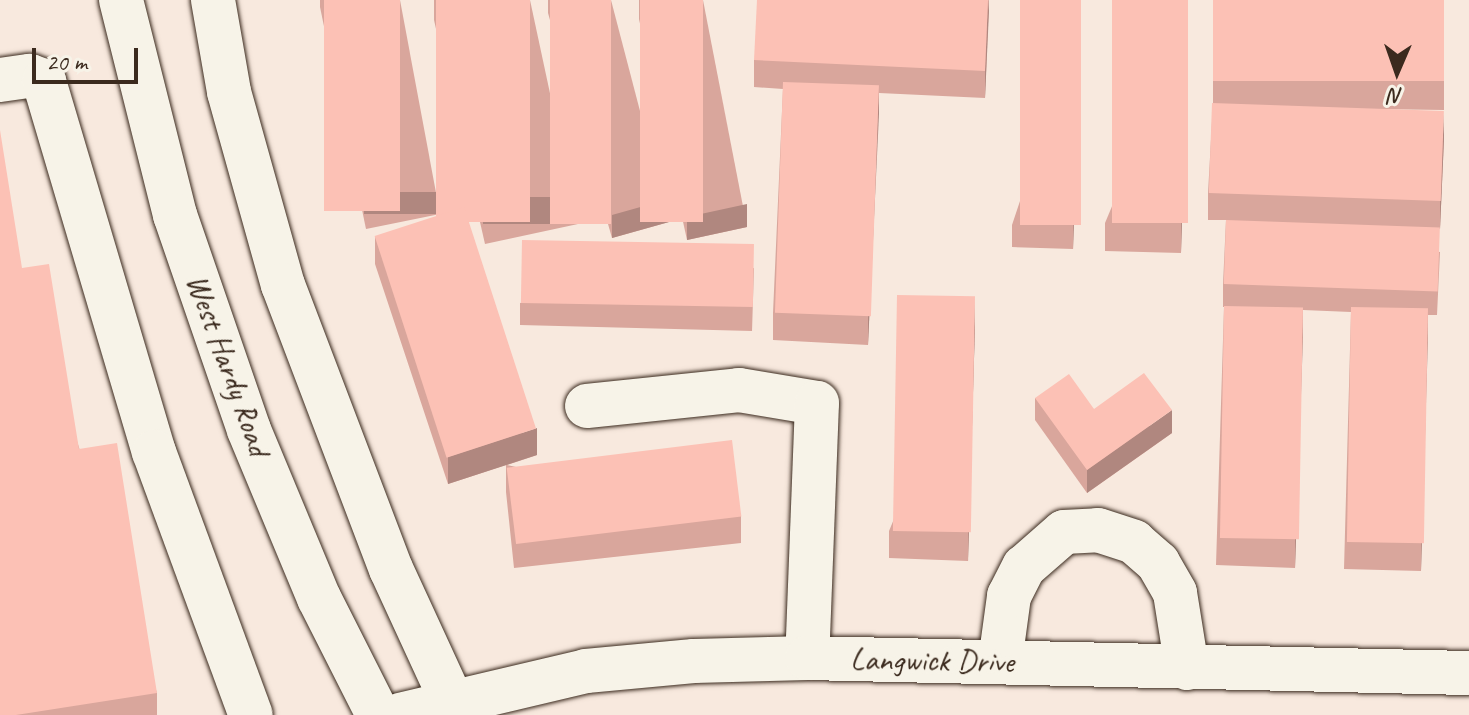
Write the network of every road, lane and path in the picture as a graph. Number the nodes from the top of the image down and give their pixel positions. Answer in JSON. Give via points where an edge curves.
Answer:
{"nodes":[{"id":1,"x":121,"y":0,"type":"edge"},
{"id":2,"x":213,"y":0,"type":"edge"},
{"id":3,"x":0,"y":80,"type":"edge"},
{"id":4,"x":587,"y":406,"type":"dead end"},
{"id":5,"x":807,"y":658,"type":"junction"},
{"id":6,"x":1000,"y":662,"type":"junction"},
{"id":7,"x":1187,"y":668,"type":"junction"},
{"id":8,"x":1469,"y":673,"type":"edge"},
{"id":9,"x":455,"y":709,"type":"edge"},
{"id":10,"x":251,"y":715,"type":"edge"},
{"id":11,"x":378,"y":715,"type":"edge"},
{"id":12,"x":400,"y":715,"type":"edge"}],
"edges":[{"from":1,"to":11,"type":"street","name":"West Hardy Road","via":[[175,215],[249,430],[319,598]]},
{"from":2,"to":9,"type":"street","via":[[229,92],[283,285],[329,416]]},
{"from":3,"to":10,"type":"street","via":[[30,76],[44,81],[154,452]]},
{"from":4,"to":5,"type":"street","via":[[739,390],[817,403]]},
{"from":5,"to":6,"type":"street","name":"Langwick Drive"},
{"from":5,"to":9,"type":"street","name":"Langwick Drive","via":[[586,671]]},
{"from":6,"to":7,"type":"street","name":"Langwick Drive"},
{"from":6,"to":7,"type":"street","via":[[1009,596],[1024,567],[1064,532],[1098,530],[1134,542],[1158,563],[1175,593]]},
{"from":7,"to":8,"type":"street","name":"Langwick Drive"},
{"from":9,"to":12,"type":"street","name":"Langwick Drive"}]}
